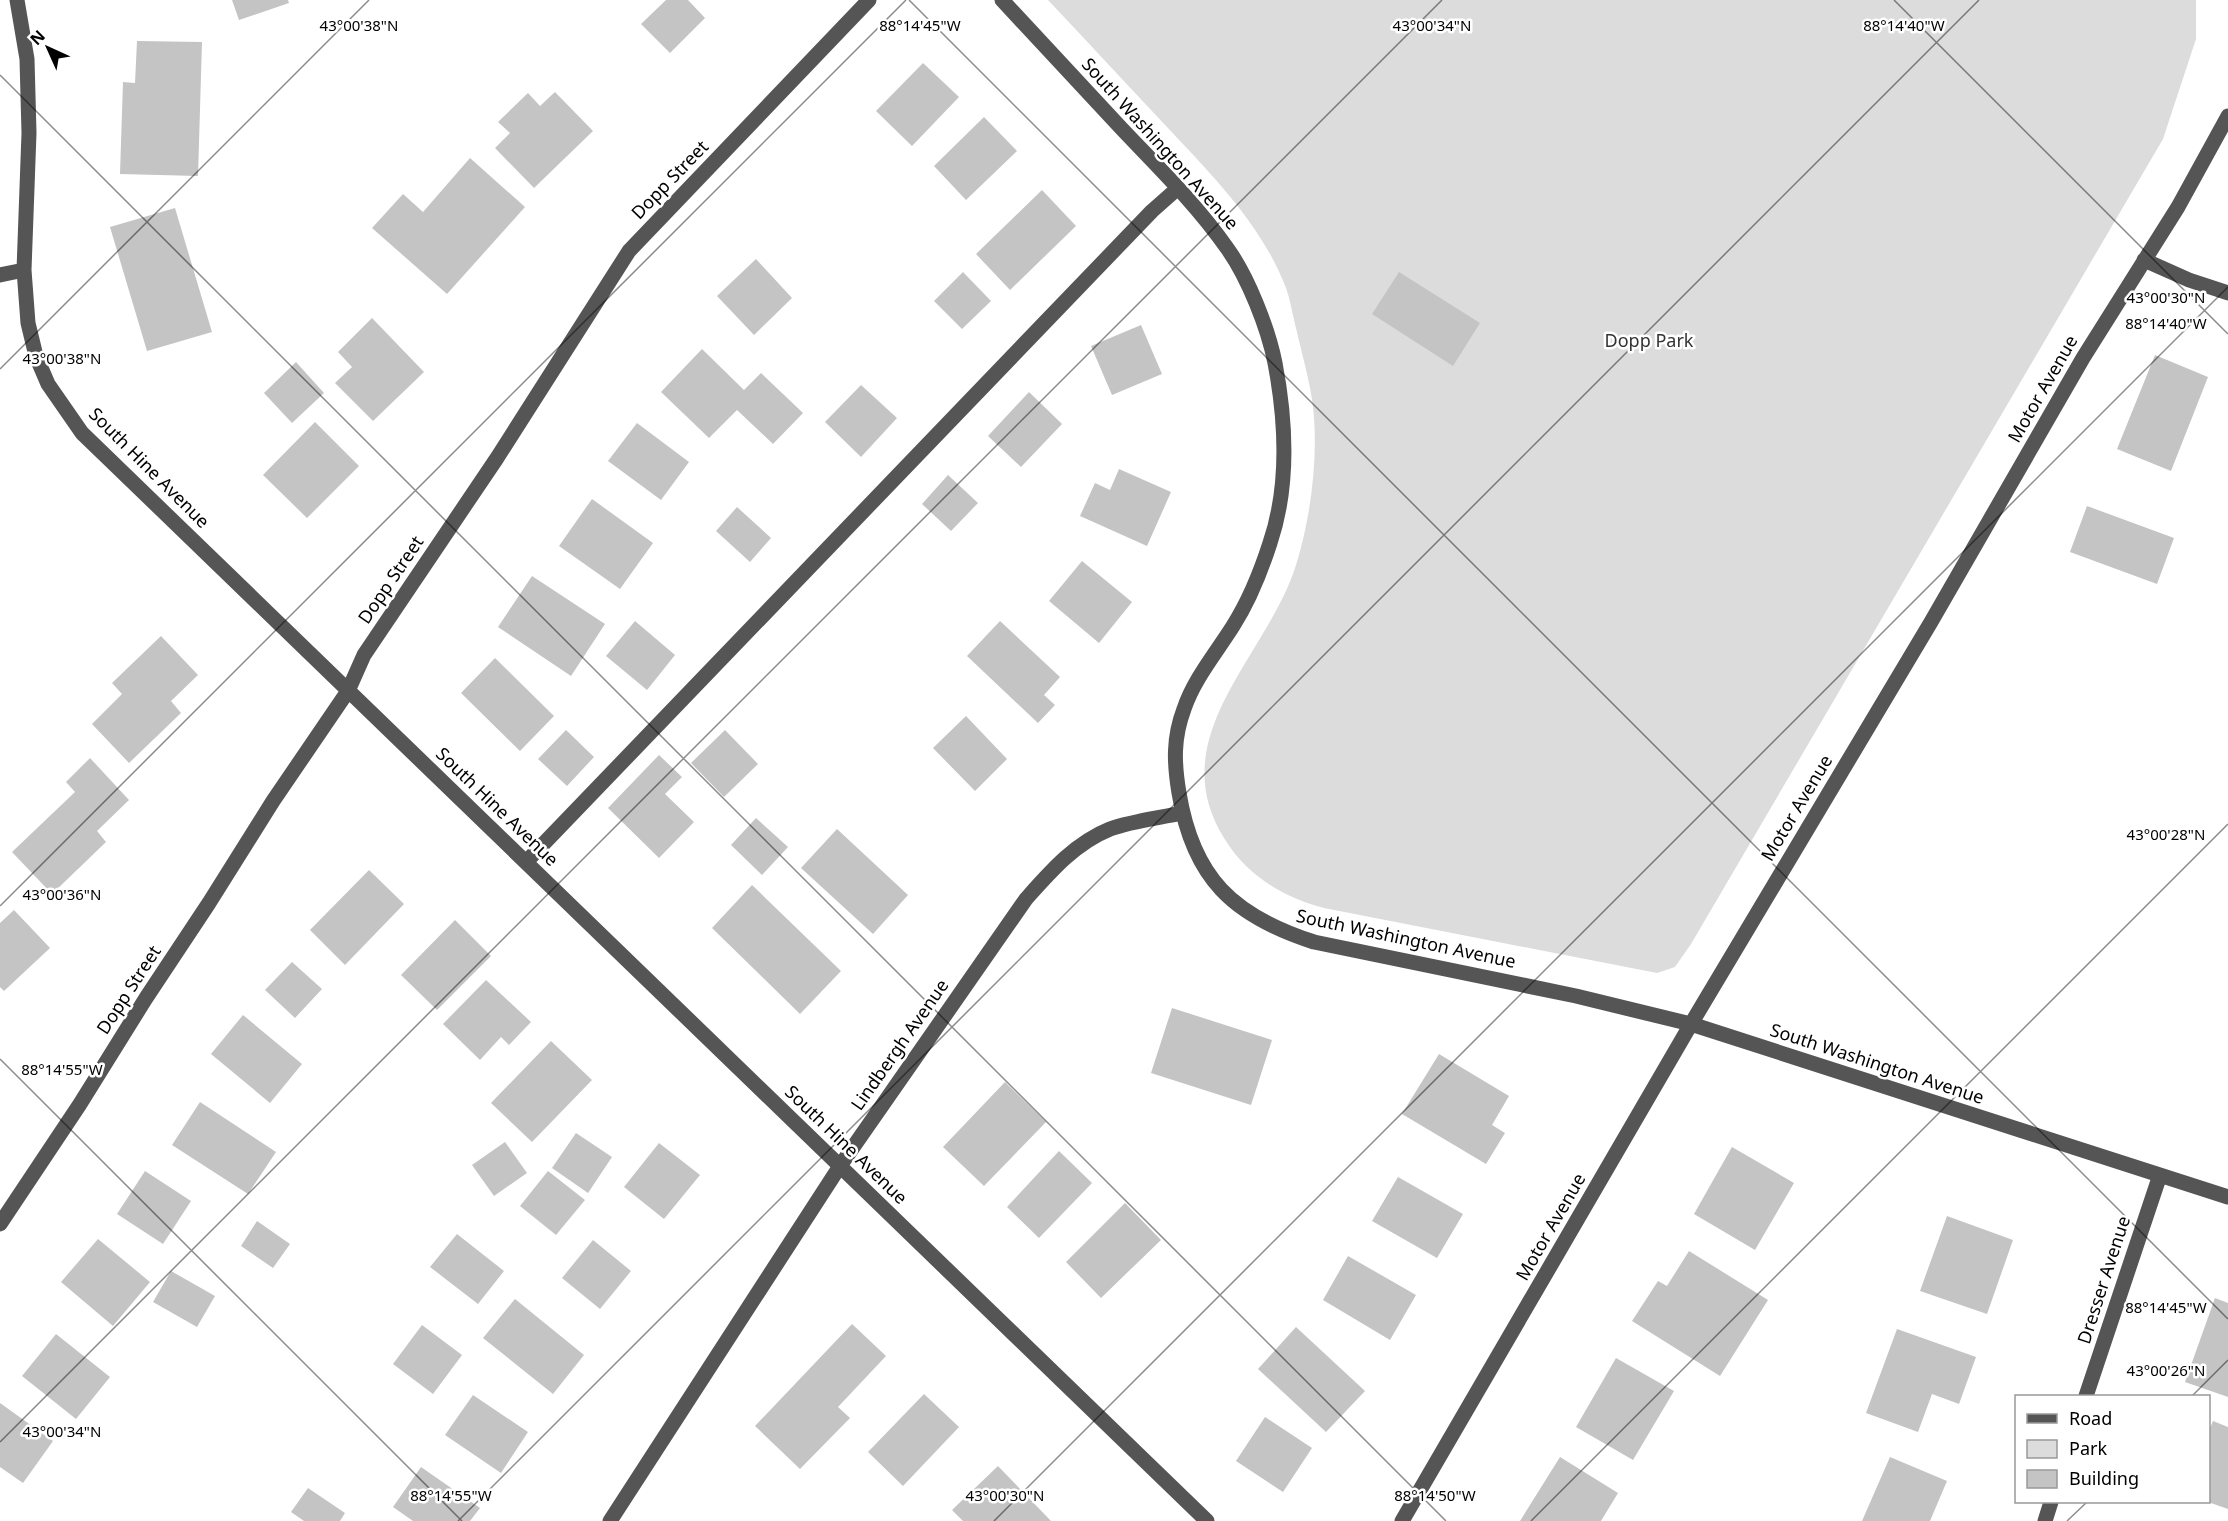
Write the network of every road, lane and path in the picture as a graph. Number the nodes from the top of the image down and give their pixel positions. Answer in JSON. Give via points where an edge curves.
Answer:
{"nodes":[{"id":1,"x":17,"y":0,"type":"edge"},
{"id":2,"x":869,"y":0,"type":"edge"},
{"id":3,"x":1002,"y":0,"type":"edge"},
{"id":4,"x":2228,"y":116,"type":"edge"},
{"id":5,"x":1178,"y":188,"type":"junction"},
{"id":6,"x":2144,"y":260,"type":"junction"},
{"id":7,"x":24,"y":270,"type":"junction"},
{"id":8,"x":0,"y":275,"type":"edge"},
{"id":9,"x":2228,"y":293,"type":"edge"},
{"id":10,"x":348,"y":691,"type":"junction"},
{"id":11,"x":1182,"y":813,"type":"junction"},
{"id":12,"x":526,"y":862,"type":"junction"},
{"id":13,"x":1690,"y":1024,"type":"junction"},
{"id":14,"x":840,"y":1166,"type":"junction"},
{"id":15,"x":2160,"y":1175,"type":"junction"},
{"id":16,"x":2228,"y":1197,"type":"edge"},
{"id":17,"x":0,"y":1224,"type":"edge"},
{"id":18,"x":2086,"y":1395,"type":"edge"},
{"id":19,"x":2051,"y":1503,"type":"edge"},
{"id":20,"x":610,"y":1521,"type":"edge"},
{"id":21,"x":1207,"y":1521,"type":"edge"},
{"id":22,"x":1402,"y":1521,"type":"edge"},
{"id":23,"x":2045,"y":1521,"type":"edge"}],
"edges":[{"from":1,"to":7,"type":"street","name":"South Hine Avenue","via":[[27,59],[29,133]]},
{"from":2,"to":10,"type":"street","name":"Dopp Street","via":[[629,251],[497,458],[364,655]]},
{"from":3,"to":5,"type":"street","name":"South Washington Avenue"},
{"from":4,"to":6,"type":"street","name":"Motor Avenue"},
{"from":5,"to":11,"type":"street","name":"South Washington Avenue","via":[[1228,249],[1257,305],[1275,362],[1283,433],[1283,474],[1271,541],[1236,622],[1184,708],[1174,762]]},
{"from":5,"to":12,"type":"street"},
{"from":6,"to":9,"type":"street"},
{"from":6,"to":13,"type":"street","name":"Motor Avenue"},
{"from":7,"to":8,"type":"street"},
{"from":7,"to":10,"type":"street","name":"South Hine Avenue","via":[[28,322],[36,356],[48,384],[82,433]]},
{"from":10,"to":12,"type":"street","name":"South Hine Avenue"},
{"from":10,"to":17,"type":"street","name":"Dopp Street"},
{"from":11,"to":13,"type":"street","name":"South Washington Avenue","via":[[1197,858],[1221,890],[1247,913],[1281,932]]},
{"from":11,"to":14,"type":"street","name":"Lindbergh Avenue","via":[[1110,829],[1076,847],[1051,870],[1026,899]]},
{"from":12,"to":14,"type":"street","name":"South Hine Avenue"},
{"from":13,"to":15,"type":"street","name":"South Washington Avenue"},
{"from":13,"to":22,"type":"street","name":"Motor Avenue"},
{"from":14,"to":20,"type":"street","name":"Lindbergh Avenue"},
{"from":14,"to":21,"type":"street","name":"South Hine Avenue"},
{"from":15,"to":16,"type":"street","name":"South Washington Avenue"},
{"from":15,"to":18,"type":"street","name":"Dresser Avenue"},
{"from":19,"to":23,"type":"street"}]}
